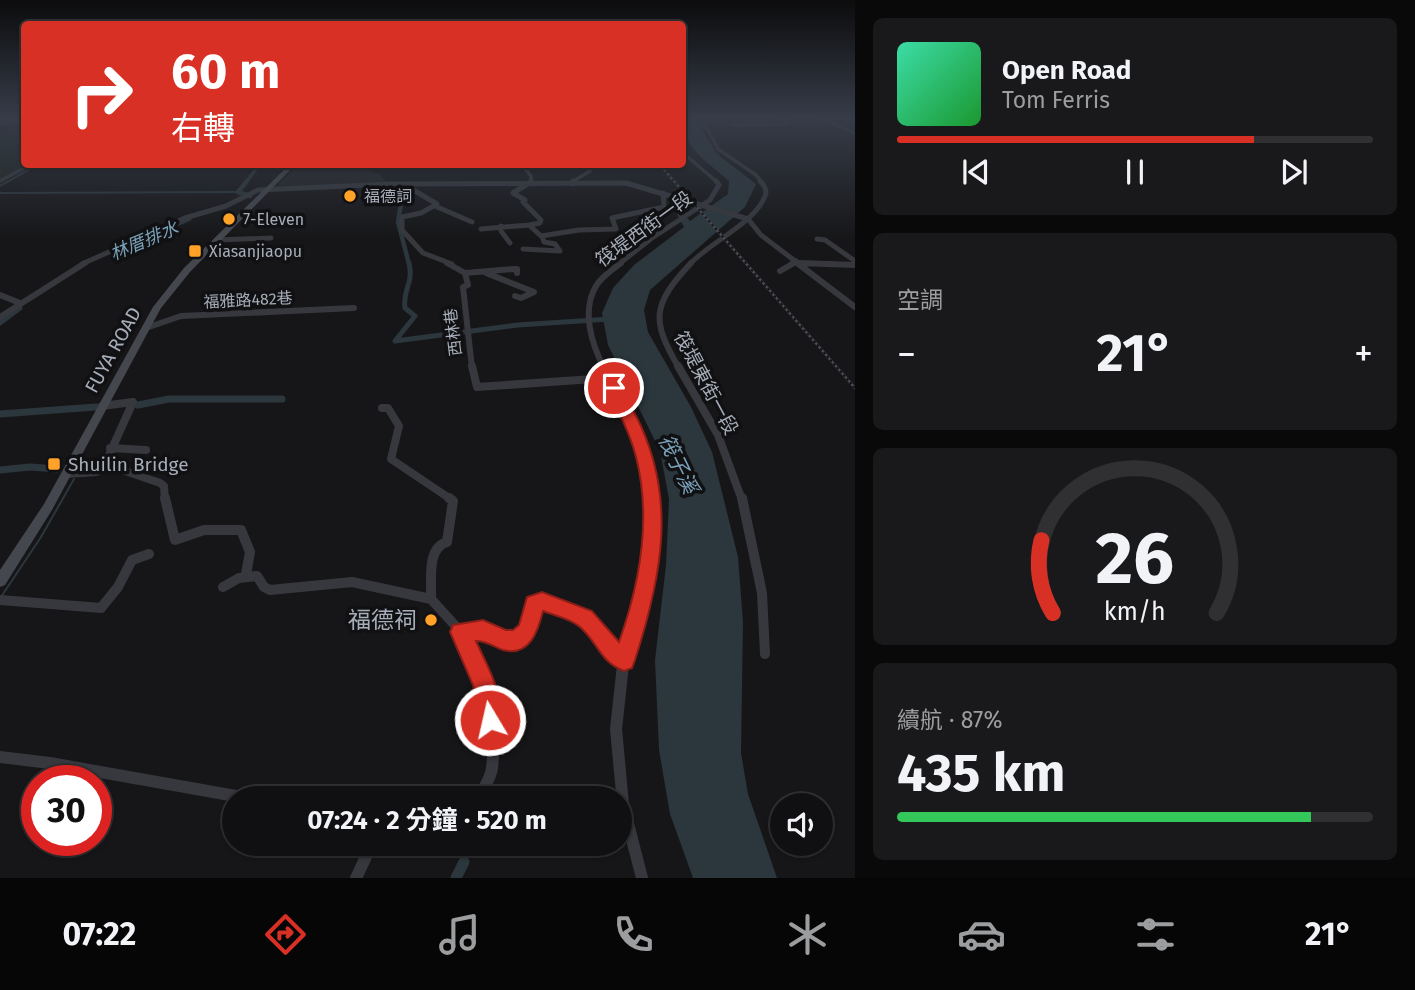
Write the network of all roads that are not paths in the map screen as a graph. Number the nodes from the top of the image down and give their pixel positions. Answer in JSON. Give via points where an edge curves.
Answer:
{"nodes":[{"id":1,"x":689,"y":158,"type":"edge"},
{"id":2,"x":728,"y":158,"type":"edge"},
{"id":3,"x":24,"y":168,"type":"edge"},
{"id":4,"x":290,"y":168,"type":"edge"},
{"id":5,"x":524,"y":168,"type":"edge"},
{"id":6,"x":588,"y":168,"type":"edge"},
{"id":7,"x":0,"y":181,"type":"edge"},
{"id":8,"x":529,"y":184,"type":"junction"},
{"id":9,"x":573,"y":184,"type":"junction"},
{"id":10,"x":405,"y":185,"type":"junction"},
{"id":11,"x":266,"y":190,"type":"junction"},
{"id":12,"x":663,"y":192,"type":"junction"},
{"id":13,"x":704,"y":205,"type":"junction"},
{"id":14,"x":435,"y":206,"type":"junction"},
{"id":15,"x":746,"y":218,"type":"junction"},
{"id":16,"x":472,"y":222,"type":"dead end"},
{"id":17,"x":529,"y":225,"type":"junction"},
{"id":18,"x":502,"y":226,"type":"junction"},
{"id":19,"x":481,"y":229,"type":"dead end"},
{"id":20,"x":271,"y":237,"type":"dead end"},
{"id":21,"x":543,"y":239,"type":"junction"},
{"id":22,"x":817,"y":239,"type":"dead end"},
{"id":23,"x":217,"y":240,"type":"junction"},
{"id":24,"x":510,"y":243,"type":"dead end"},
{"id":25,"x":536,"y":243,"type":"dead end"},
{"id":26,"x":523,"y":249,"type":"dead end"},
{"id":27,"x":797,"y":262,"type":"junction"},
{"id":28,"x":855,"y":263,"type":"edge"},
{"id":29,"x":780,"y":271,"type":"dead end"},
{"id":30,"x":486,"y":272,"type":"junction"},
{"id":31,"x":466,"y":273,"type":"junction"},
{"id":32,"x":517,"y":273,"type":"dead end"},
{"id":33,"x":0,"y":295,"type":"edge"},
{"id":34,"x":515,"y":296,"type":"dead end"},
{"id":35,"x":20,"y":303,"type":"junction"},
{"id":36,"x":855,"y":307,"type":"edge"},
{"id":37,"x":354,"y":308,"type":"dead end"},
{"id":38,"x":0,"y":317,"type":"edge"},
{"id":39,"x":146,"y":328,"type":"junction"},
{"id":40,"x":604,"y":369,"type":"junction"},
{"id":41,"x":102,"y":406,"type":"junction"},
{"id":42,"x":382,"y":408,"type":"dead end"},
{"id":43,"x":110,"y":448,"type":"junction"},
{"id":44,"x":145,"y":450,"type":"dead end"},
{"id":45,"x":106,"y":464,"type":"junction"},
{"id":46,"x":65,"y":474,"type":"junction"},
{"id":47,"x":149,"y":554,"type":"dead end"},
{"id":48,"x":246,"y":575,"type":"junction"},
{"id":49,"x":0,"y":581,"type":"edge"},
{"id":50,"x":223,"y":587,"type":"dead end"},
{"id":51,"x":431,"y":599,"type":"junction"},
{"id":52,"x":2,"y":600,"type":"edge"},
{"id":53,"x":461,"y":632,"type":"junction"},
{"id":54,"x":765,"y":654,"type":"dead end"},
{"id":55,"x":624,"y":660,"type":"junction"},
{"id":56,"x":0,"y":757,"type":"edge"},
{"id":57,"x":485,"y":786,"type":"edge"},
{"id":58,"x":222,"y":794,"type":"edge"},
{"id":59,"x":366,"y":856,"type":"edge"},
{"id":60,"x":356,"y":878,"type":"edge"},
{"id":61,"x":642,"y":878,"type":"edge"}],
"edges":[{"from":1,"to":13,"type":"street","name":"筏堤西街一段","via":[[718,182],[718,192]]},
{"from":2,"to":15,"type":"street","name":"筏堤東街一段","via":[[763,182],[766,195]]},
{"from":3,"to":7,"type":"street"},
{"from":4,"to":11,"type":"main road","name":"FUYA ROAD"},
{"from":5,"to":8,"type":"street","via":[[531,176]]},
{"from":6,"to":9,"type":"street"},
{"from":8,"to":9,"type":"street"},
{"from":8,"to":10,"type":"street"},
{"from":8,"to":17,"type":"street","via":[[513,193],[541,220]]},
{"from":9,"to":12,"type":"street","via":[[626,183]]},
{"from":10,"to":11,"type":"street"},
{"from":10,"to":14,"type":"street","via":[[430,198]]},
{"from":11,"to":23,"type":"main road","name":"FUYA ROAD"},
{"from":11,"to":35,"type":"street","via":[[139,237],[86,262]]},
{"from":12,"to":13,"type":"street"},
{"from":12,"to":21,"type":"street","via":[[664,207],[612,218],[616,229],[579,230]]},
{"from":13,"to":15,"type":"street"},
{"from":13,"to":40,"type":"street","name":"筏堤西街一段","via":[[652,237],[596,286],[588,315],[595,351]]},
{"from":14,"to":16,"type":"street"},
{"from":14,"to":31,"type":"street","via":[[402,216],[402,230],[423,253]]},
{"from":15,"to":27,"type":"street"},
{"from":15,"to":54,"type":"street","name":"筏堤東街一段","via":[[680,272],[661,300],[659,327],[718,435],[743,502],[762,593]]},
{"from":17,"to":18,"type":"street"},
{"from":17,"to":21,"type":"street"},
{"from":18,"to":19,"type":"street"},
{"from":18,"to":24,"type":"street"},
{"from":20,"to":23,"type":"street"},
{"from":21,"to":25,"type":"street"},
{"from":21,"to":26,"type":"street","via":[[560,251]]},
{"from":22,"to":28,"type":"street"},
{"from":23,"to":39,"type":"main road","name":"FUYA ROAD","via":[[156,307]]},
{"from":27,"to":28,"type":"street"},
{"from":27,"to":29,"type":"street"},
{"from":27,"to":36,"type":"street"},
{"from":30,"to":31,"type":"street"},
{"from":30,"to":32,"type":"street","via":[[517,269]]},
{"from":30,"to":34,"type":"street","via":[[534,292]]},
{"from":31,"to":40,"type":"street","name":"西林巷","via":[[466,329],[477,387],[594,379]]},
{"from":33,"to":35,"type":"street"},
{"from":35,"to":38,"type":"street"},
{"from":37,"to":39,"type":"street","name":"福雅路482巷","via":[[181,316]]},
{"from":39,"to":41,"type":"main road","name":"FUYA ROAD"},
{"from":40,"to":55,"type":"street","name":"筏堤西街一段","via":[[634,428],[651,489],[652,537],[643,601]]},
{"from":41,"to":43,"type":"street","via":[[133,402]]},
{"from":41,"to":46,"type":"main road","name":"FUYA ROAD"},
{"from":42,"to":51,"type":"street","via":[[388,408],[400,425],[391,460],[453,501],[447,542],[433,554]]},
{"from":43,"to":44,"type":"street"},
{"from":43,"to":45,"type":"street"},
{"from":45,"to":46,"type":"street","via":[[96,472]]},
{"from":45,"to":48,"type":"street","via":[[163,486],[163,503],[175,540],[204,530],[241,530],[249,549]]},
{"from":46,"to":49,"type":"main road","name":"FUYA ROAD"},
{"from":47,"to":52,"type":"street","via":[[132,560],[101,608]]},
{"from":48,"to":50,"type":"street"},
{"from":48,"to":51,"type":"street","via":[[257,576],[270,590],[352,582]]},
{"from":51,"to":53,"type":"street"},
{"from":53,"to":55,"type":"street","via":[[483,631],[517,640],[528,631],[534,604],[542,601],[585,618]]},
{"from":53,"to":57,"type":"street","via":[[484,685],[490,720],[492,770]]},
{"from":55,"to":61,"type":"street","name":"筏堤西街一段","via":[[617,752],[623,804]]},
{"from":56,"to":58,"type":"street"},
{"from":59,"to":60,"type":"street"}]}
